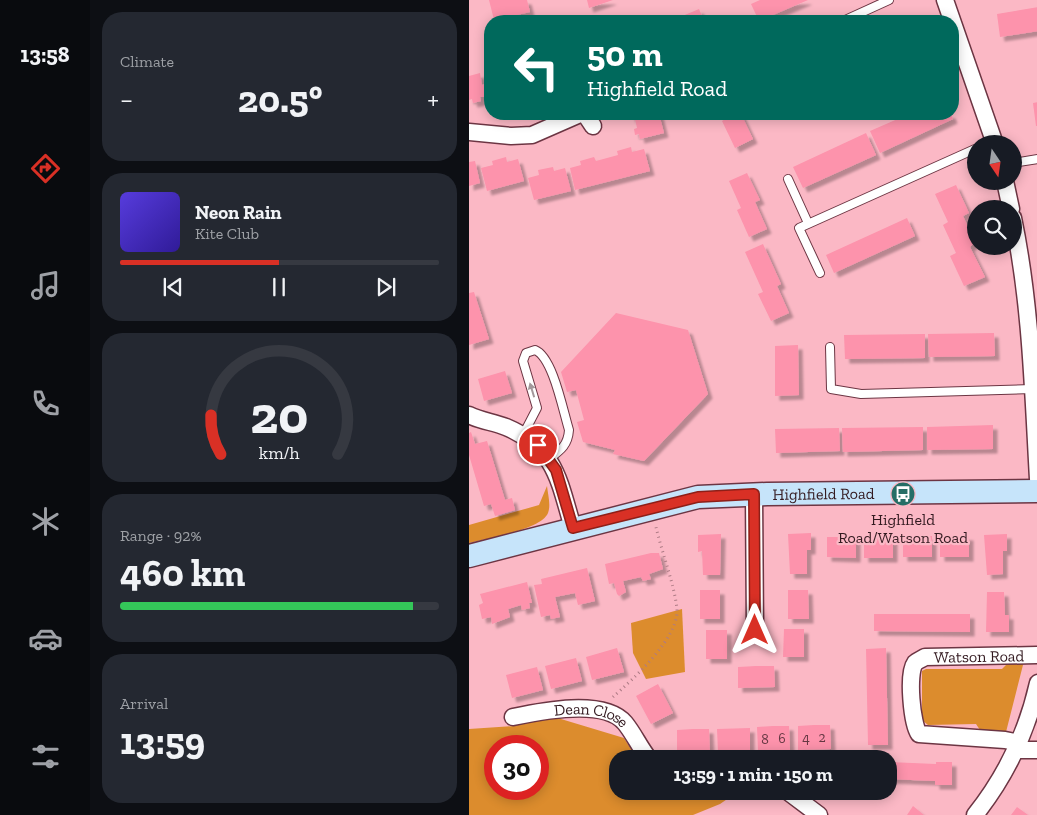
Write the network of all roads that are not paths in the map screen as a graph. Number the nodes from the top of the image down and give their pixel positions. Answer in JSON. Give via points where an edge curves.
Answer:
{"nodes":[{"id":1,"x":889,"y":0,"type":"edge"},
{"id":2,"x":949,"y":1,"type":"edge"},
{"id":3,"x":856,"y":15,"type":"edge"},
{"id":4,"x":953,"y":15,"type":"edge"},
{"id":5,"x":959,"y":34,"type":"edge"},
{"id":6,"x":566,"y":120,"type":"edge"},
{"id":7,"x":469,"y":132,"type":"edge"},
{"id":8,"x":990,"y":135,"type":"edge"},
{"id":9,"x":967,"y":152,"type":"edge"},
{"id":10,"x":1037,"y":159,"type":"edge"},
{"id":11,"x":1022,"y":162,"type":"edge"},
{"id":12,"x":788,"y":179,"type":"dead end"},
{"id":13,"x":808,"y":223,"type":"junction"},
{"id":14,"x":1020,"y":255,"type":"edge"},
{"id":15,"x":820,"y":273,"type":"dead end"},
{"id":16,"x":1032,"y":316,"type":"edge"},
{"id":17,"x":830,"y":347,"type":"dead end"},
{"id":18,"x":1032,"y":389,"type":"junction"},
{"id":19,"x":469,"y":415,"type":"edge"},
{"id":20,"x":523,"y":435,"type":"junction"},
{"id":21,"x":549,"y":459,"type":"junction"},
{"id":22,"x":1037,"y":479,"type":"edge"},
{"id":23,"x":1037,"y":491,"type":"edge"},
{"id":24,"x":754,"y":494,"type":"junction"},
{"id":25,"x":573,"y":528,"type":"junction"},
{"id":26,"x":469,"y":556,"type":"edge"},
{"id":27,"x":755,"y":630,"type":"dead end"},
{"id":28,"x":1037,"y":655,"type":"edge"},
{"id":29,"x":1037,"y":683,"type":"edge"},
{"id":30,"x":513,"y":717,"type":"dead end"},
{"id":31,"x":1017,"y":747,"type":"junction"},
{"id":32,"x":643,"y":750,"type":"edge"},
{"id":33,"x":1037,"y":750,"type":"edge"},
{"id":34,"x":799,"y":800,"type":"edge"},
{"id":35,"x":819,"y":815,"type":"edge"},
{"id":36,"x":975,"y":815,"type":"edge"}],
"edges":[{"from":1,"to":3,"type":"lane"},
{"from":2,"to":4,"type":"street"},
{"from":5,"to":8,"type":"street"},
{"from":6,"to":7,"type":"street","via":[[532,134],[511,136]]},
{"from":9,"to":13,"type":"lane"},
{"from":10,"to":11,"type":"lane"},
{"from":12,"to":13,"type":"lane"},
{"from":13,"to":15,"type":"lane","via":[[799,228]]},
{"from":14,"to":16,"type":"street"},
{"from":16,"to":18,"type":"street"},
{"from":17,"to":18,"type":"lane","via":[[831,389],[861,394]]},
{"from":18,"to":22,"type":"street"},
{"from":19,"to":20,"type":"street"},
{"from":20,"to":21,"type":"street","via":[[538,445]]},
{"from":20,"to":21,"type":"lane","one_way":true,"via":[[537,408],[523,361],[526,353],[535,350],[541,352],[548,362],[569,430],[565,447]]},
{"from":21,"to":25,"type":"street","via":[[556,470]]},
{"from":23,"to":24,"type":"street","name":"Highfield Road"},
{"from":24,"to":25,"type":"street","name":"Highfield Road","via":[[698,497]]},
{"from":24,"to":27,"type":"street"},
{"from":25,"to":26,"type":"street","name":"Highfield Road"},
{"from":28,"to":31,"type":"street","name":"Watson Road","via":[[925,657],[915,662],[911,672],[914,726],[919,734],[1005,740]]},
{"from":29,"to":31,"type":"street","name":"Watson Road"},
{"from":30,"to":32,"type":"street","name":"Dean Close","via":[[551,709],[600,710],[625,722]]},
{"from":31,"to":33,"type":"street","name":"Watson Road"},
{"from":31,"to":36,"type":"street","name":"Watson Road"},
{"from":34,"to":35,"type":"street"}]}
